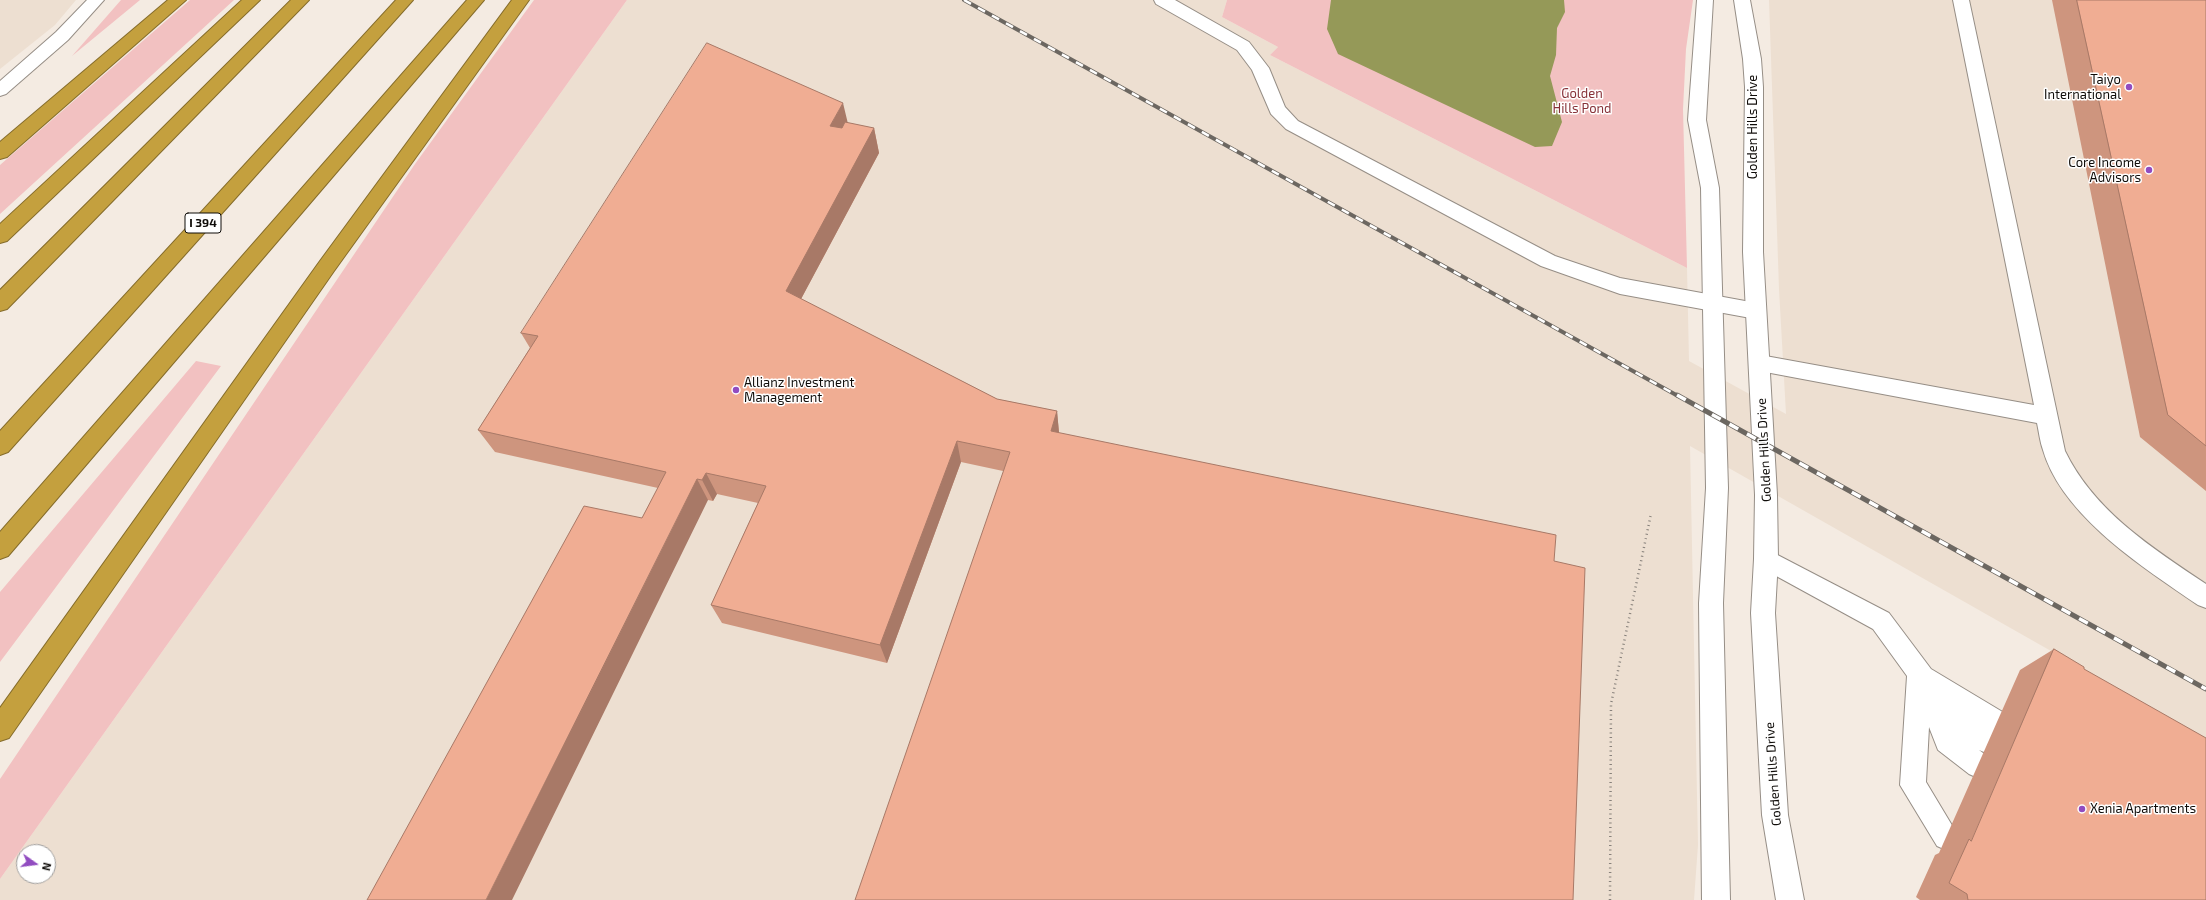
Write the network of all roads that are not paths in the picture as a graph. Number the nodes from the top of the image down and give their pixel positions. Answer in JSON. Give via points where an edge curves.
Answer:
{"nodes":[{"id":1,"x":96,"y":0,"type":"edge"},
{"id":2,"x":178,"y":0,"type":"edge"},
{"id":3,"x":252,"y":0,"type":"edge"},
{"id":4,"x":301,"y":0,"type":"edge"},
{"id":5,"x":405,"y":0,"type":"edge"},
{"id":6,"x":476,"y":0,"type":"edge"},
{"id":7,"x":521,"y":0,"type":"edge"},
{"id":8,"x":1162,"y":0,"type":"edge"},
{"id":9,"x":1705,"y":0,"type":"edge"},
{"id":10,"x":1742,"y":0,"type":"edge"},
{"id":11,"x":1961,"y":0,"type":"edge"},
{"id":12,"x":0,"y":90,"type":"edge"},
{"id":13,"x":0,"y":152,"type":"edge"},
{"id":14,"x":0,"y":236,"type":"edge"},
{"id":15,"x":0,"y":303,"type":"edge"},
{"id":16,"x":1713,"y":304,"type":"junction"},
{"id":17,"x":1756,"y":311,"type":"junction"},
{"id":18,"x":1760,"y":363,"type":"junction"},
{"id":19,"x":2046,"y":416,"type":"junction"},
{"id":20,"x":0,"y":446,"type":"edge"},
{"id":21,"x":0,"y":549,"type":"edge"},
{"id":22,"x":1766,"y":559,"type":"junction"},
{"id":23,"x":2206,"y":597,"type":"edge"},
{"id":24,"x":1919,"y":672,"type":"junction"},
{"id":25,"x":0,"y":729,"type":"edge"},
{"id":26,"x":1993,"y":733,"type":"dead end"},
{"id":27,"x":1978,"y":765,"type":"dead end"},
{"id":28,"x":1946,"y":837,"type":"dead end"},
{"id":29,"x":1716,"y":900,"type":"edge"},
{"id":30,"x":1790,"y":900,"type":"edge"}],
"edges":[{"from":1,"to":12,"type":"street","via":[[74,26]]},
{"from":2,"to":13,"type":"highway"},
{"from":3,"to":14,"type":"highway"},
{"from":4,"to":15,"type":"highway"},
{"from":5,"to":20,"type":"highway","number":"I 394"},
{"from":6,"to":21,"type":"highway"},
{"from":7,"to":25,"type":"highway","via":[[332,259]]},
{"from":8,"to":16,"type":"street","via":[[1243,46],[1260,68],[1277,110],[1292,125],[1548,261],[1620,286]]},
{"from":9,"to":16,"type":"street","via":[[1697,120],[1710,188]]},
{"from":10,"to":17,"type":"street","name":"Golden Hills Drive","via":[[1754,80],[1753,252]]},
{"from":11,"to":19,"type":"street"},
{"from":16,"to":17,"type":"street"},
{"from":16,"to":29,"type":"street","via":[[1717,488],[1711,603]]},
{"from":17,"to":18,"type":"street","name":"Golden Hills Drive"},
{"from":18,"to":19,"type":"street"},
{"from":18,"to":22,"type":"street","name":"Golden Hills Drive"},
{"from":19,"to":23,"type":"street","via":[[2054,451],[2070,481],[2096,512],[2139,551]]},
{"from":22,"to":24,"type":"street","via":[[1882,621]]},
{"from":22,"to":30,"type":"street","name":"Golden Hills Drive","via":[[1763,613],[1775,815]]},
{"from":24,"to":26,"type":"street"},
{"from":24,"to":27,"type":"street","via":[[1947,741]]},
{"from":24,"to":28,"type":"street","via":[[1913,784]]}]}
